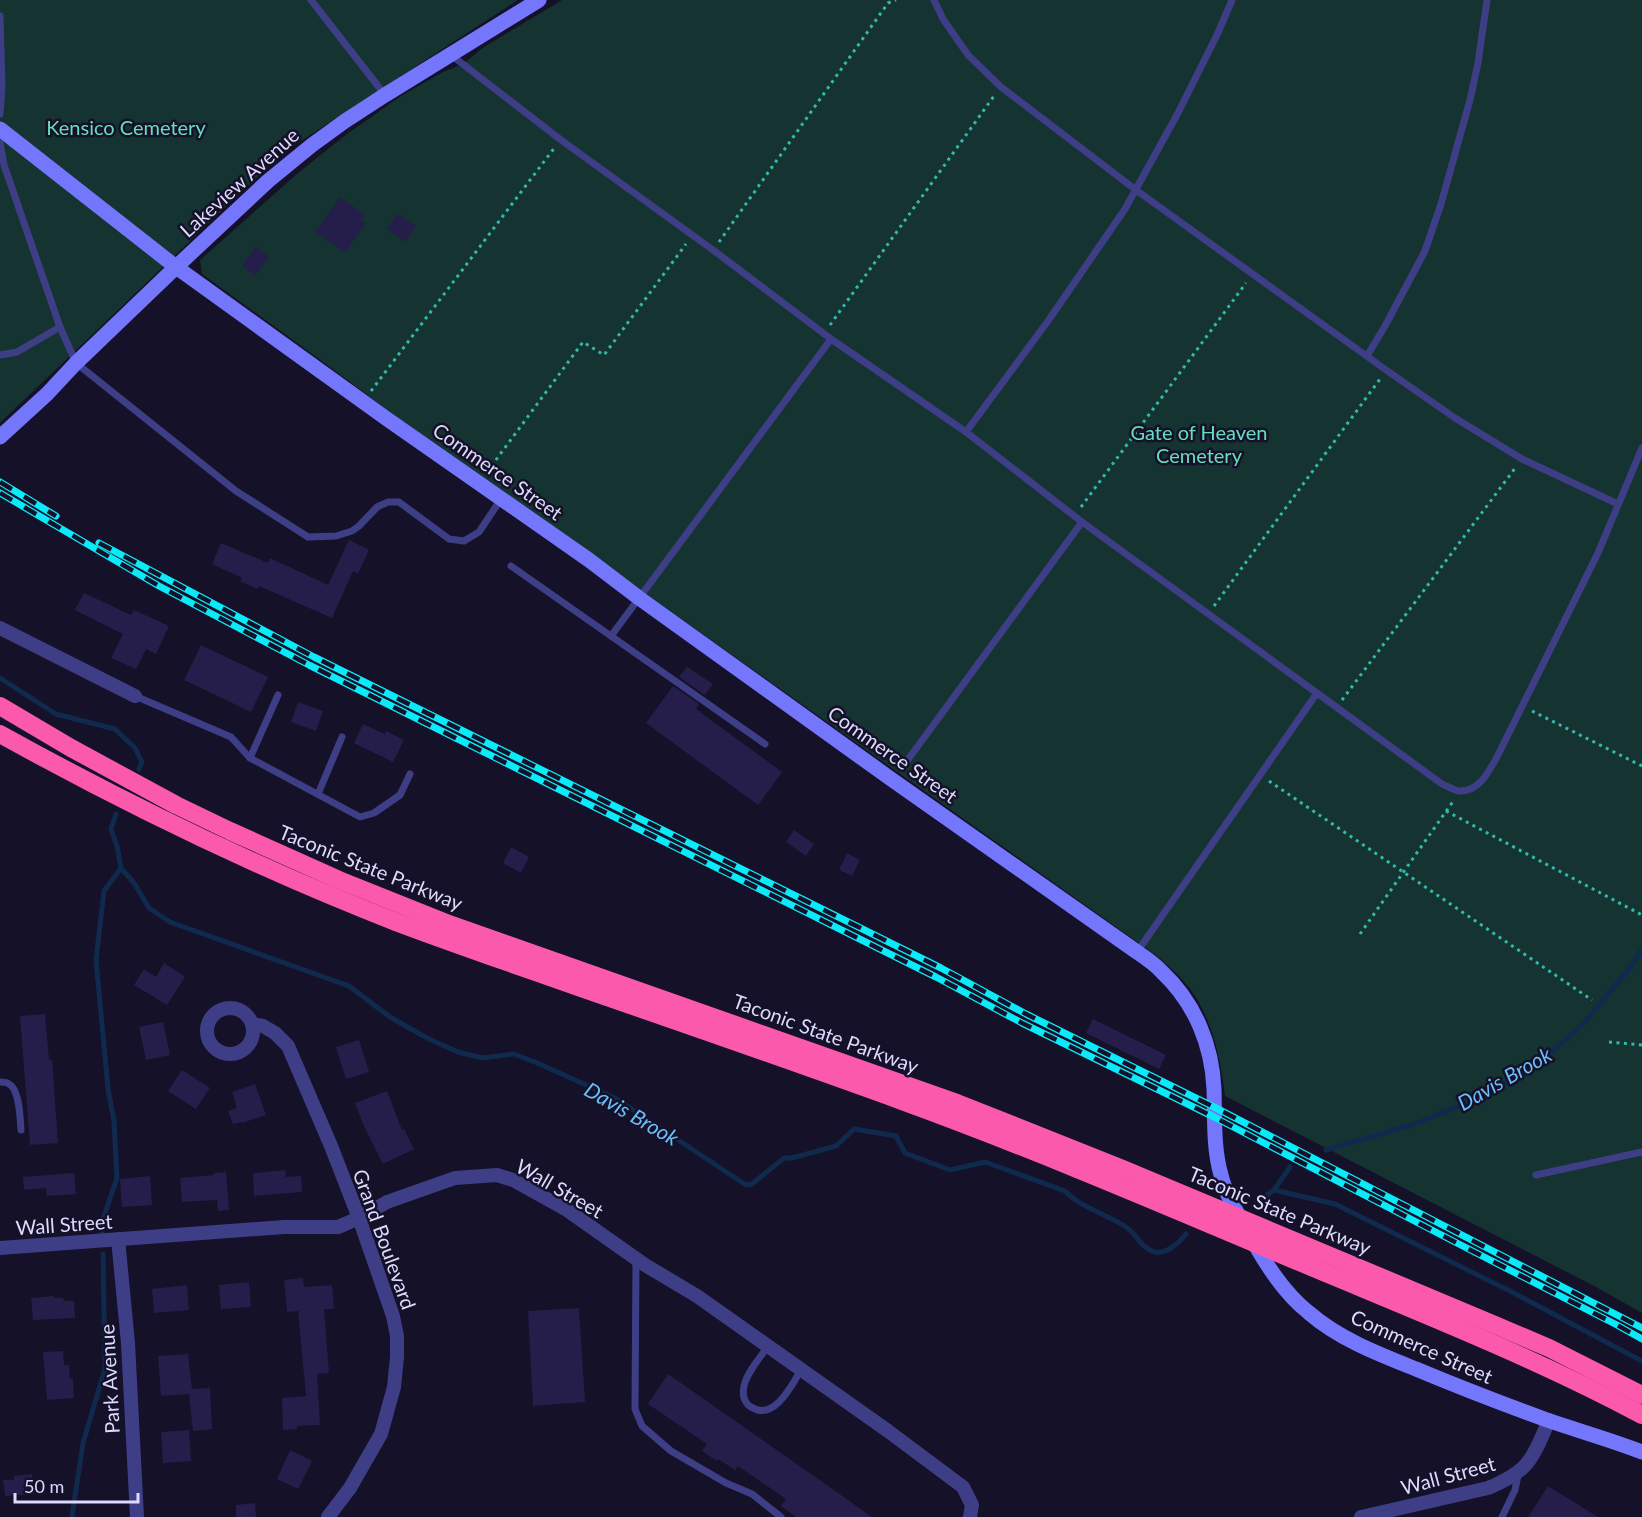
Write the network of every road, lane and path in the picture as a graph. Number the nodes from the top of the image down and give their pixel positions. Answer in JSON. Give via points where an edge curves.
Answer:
{"nodes":[{"id":1,"x":311,"y":0,"type":"edge"},
{"id":2,"x":539,"y":0,"type":"edge"},
{"id":3,"x":896,"y":0,"type":"edge"},
{"id":4,"x":934,"y":0,"type":"edge"},
{"id":5,"x":1232,"y":0,"type":"edge"},
{"id":6,"x":1487,"y":0,"type":"edge"},
{"id":7,"x":0,"y":16,"type":"edge"},
{"id":8,"x":450,"y":55,"type":"junction"},
{"id":9,"x":1001,"y":87,"type":"junction"},
{"id":10,"x":385,"y":95,"type":"junction"},
{"id":11,"x":0,"y":114,"type":"edge"},
{"id":12,"x":0,"y":129,"type":"edge"},
{"id":13,"x":561,"y":140,"type":"junction"},
{"id":14,"x":0,"y":143,"type":"edge"},
{"id":15,"x":1136,"y":190,"type":"junction"},
{"id":16,"x":692,"y":235,"type":"junction"},
{"id":17,"x":713,"y":250,"type":"junction"},
{"id":18,"x":176,"y":267,"type":"junction"},
{"id":19,"x":1253,"y":274,"type":"junction"},
{"id":20,"x":60,"y":327,"type":"junction"},
{"id":21,"x":824,"y":333,"type":"junction"},
{"id":22,"x":831,"y":339,"type":"junction"},
{"id":23,"x":0,"y":355,"type":"edge"},
{"id":24,"x":1367,"y":356,"type":"junction"},
{"id":25,"x":76,"y":363,"type":"junction"},
{"id":26,"x":1386,"y":370,"type":"junction"},
{"id":27,"x":363,"y":402,"type":"junction"},
{"id":28,"x":966,"y":432,"type":"junction"},
{"id":29,"x":0,"y":437,"type":"edge"},
{"id":30,"x":1642,"y":448,"type":"edge"},
{"id":31,"x":1522,"y":459,"type":"junction"},
{"id":32,"x":478,"y":483,"type":"junction"},
{"id":33,"x":501,"y":499,"type":"junction"},
{"id":34,"x":1618,"y":504,"type":"junction"},
{"id":35,"x":1075,"y":516,"type":"junction"},
{"id":36,"x":1082,"y":522,"type":"junction"},
{"id":37,"x":511,"y":566,"type":"dead end"},
{"id":38,"x":639,"y":598,"type":"junction"},
{"id":39,"x":1208,"y":614,"type":"junction"},
{"id":40,"x":0,"y":628,"type":"edge"},
{"id":41,"x":611,"y":636,"type":"junction"},
{"id":42,"x":1317,"y":693,"type":"junction"},
{"id":43,"x":278,"y":695,"type":"dead end"},
{"id":44,"x":135,"y":696,"type":"joint"},
{"id":45,"x":0,"y":706,"type":"edge"},
{"id":46,"x":1337,"y":706,"type":"junction"},
{"id":47,"x":1522,"y":706,"type":"junction"},
{"id":48,"x":0,"y":734,"type":"edge"},
{"id":49,"x":342,"y":737,"type":"dead end"},
{"id":50,"x":765,"y":744,"type":"dead end"},
{"id":51,"x":250,"y":758,"type":"junction"},
{"id":52,"x":904,"y":765,"type":"dead end"},
{"id":53,"x":1642,"y":766,"type":"edge"},
{"id":54,"x":410,"y":774,"type":"dead end"},
{"id":55,"x":1261,"y":775,"type":"junction"},
{"id":56,"x":1460,"y":791,"type":"junction"},
{"id":57,"x":318,"y":794,"type":"junction"},
{"id":58,"x":1446,"y":811,"type":"junction"},
{"id":59,"x":1404,"y":872,"type":"junction"},
{"id":60,"x":1642,"y":915,"type":"edge"},
{"id":61,"x":1360,"y":934,"type":"dead end"},
{"id":62,"x":1137,"y":952,"type":"junction"},
{"id":63,"x":1592,"y":1000,"type":"dead end"},
{"id":64,"x":252,"y":1024,"type":"dead end"},
{"id":65,"x":1609,"y":1042,"type":"dead end"},
{"id":66,"x":1642,"y":1045,"type":"edge"},
{"id":67,"x":0,"y":1082,"type":"edge"},
{"id":68,"x":21,"y":1130,"type":"dead end"},
{"id":69,"x":1642,"y":1152,"type":"edge"},
{"id":70,"x":1536,"y":1175,"type":"dead end"},
{"id":71,"x":1240,"y":1217,"type":"junction"},
{"id":72,"x":359,"y":1218,"type":"junction"},
{"id":73,"x":118,"y":1239,"type":"junction"},
{"id":74,"x":1254,"y":1243,"type":"junction"},
{"id":75,"x":0,"y":1248,"type":"edge"},
{"id":76,"x":636,"y":1259,"type":"junction"},
{"id":77,"x":768,"y":1346,"type":"junction"},
{"id":78,"x":801,"y":1370,"type":"junction"},
{"id":79,"x":1642,"y":1395,"type":"edge"},
{"id":80,"x":1642,"y":1415,"type":"edge"},
{"id":81,"x":1549,"y":1420,"type":"junction"},
{"id":82,"x":1642,"y":1452,"type":"edge"},
{"id":83,"x":1518,"y":1473,"type":"junction"},
{"id":84,"x":136,"y":1517,"type":"edge"},
{"id":85,"x":328,"y":1517,"type":"edge"},
{"id":86,"x":781,"y":1517,"type":"edge"},
{"id":87,"x":970,"y":1517,"type":"edge"},
{"id":88,"x":1361,"y":1517,"type":"edge"},
{"id":89,"x":1502,"y":1517,"type":"edge"}],
"edges":[{"from":1,"to":10,"type":"lane"},
{"from":2,"to":8,"type":"street","name":"Lakeview Avenue"},
{"from":3,"to":17,"type":"path","via":[[888,3]]},
{"from":4,"to":9,"type":"lane","via":[[968,55]]},
{"from":5,"to":15,"type":"lane"},
{"from":6,"to":24,"type":"lane","via":[[1470,100],[1441,204],[1425,251]]},
{"from":7,"to":11,"type":"lane"},
{"from":8,"to":10,"type":"street","name":"Lakeview Avenue"},
{"from":8,"to":13,"type":"lane"},
{"from":9,"to":15,"type":"lane"},
{"from":9,"to":21,"type":"path"},
{"from":10,"to":18,"type":"street","name":"Lakeview Avenue","via":[[312,145]]},
{"from":12,"to":18,"type":"street","name":"Commerce Street"},
{"from":13,"to":16,"type":"lane"},
{"from":13,"to":27,"type":"path"},
{"from":14,"to":20,"type":"lane","via":[[4,165]]},
{"from":15,"to":19,"type":"lane"},
{"from":15,"to":28,"type":"lane","via":[[1048,321]]},
{"from":16,"to":17,"type":"lane"},
{"from":16,"to":32,"type":"path","via":[[604,355],[583,342]]},
{"from":17,"to":21,"type":"lane"},
{"from":18,"to":25,"type":"street","name":"Lakeview Avenue"},
{"from":18,"to":27,"type":"street","name":"Commerce Street"},
{"from":19,"to":24,"type":"lane"},
{"from":19,"to":35,"type":"path"},
{"from":20,"to":23,"type":"lane","via":[[17,352]]},
{"from":20,"to":25,"type":"lane"},
{"from":21,"to":22,"type":"lane"},
{"from":22,"to":28,"type":"lane"},
{"from":22,"to":38,"type":"lane"},
{"from":24,"to":26,"type":"lane"},
{"from":25,"to":29,"type":"street","name":"Lakeview Avenue"},
{"from":25,"to":33,"type":"lane","via":[[236,491],[308,537],[352,531],[377,507],[399,501],[449,539],[464,541],[479,532]]},
{"from":26,"to":31,"type":"lane"},
{"from":26,"to":39,"type":"path"},
{"from":27,"to":32,"type":"street","name":"Commerce Street"},
{"from":28,"to":35,"type":"lane"},
{"from":30,"to":34,"type":"lane"},
{"from":31,"to":34,"type":"lane"},
{"from":31,"to":46,"type":"path"},
{"from":32,"to":33,"type":"street","name":"Commerce Street"},
{"from":33,"to":38,"type":"street","name":"Commerce Street"},
{"from":34,"to":47,"type":"lane"},
{"from":35,"to":36,"type":"lane"},
{"from":36,"to":39,"type":"lane"},
{"from":36,"to":52,"type":"lane"},
{"from":37,"to":41,"type":"lane"},
{"from":38,"to":41,"type":"lane"},
{"from":38,"to":62,"type":"street","name":"Commerce Street"},
{"from":39,"to":42,"type":"lane"},
{"from":40,"to":44,"type":"street"},
{"from":41,"to":50,"type":"lane"},
{"from":42,"to":46,"type":"lane"},
{"from":42,"to":55,"type":"lane"},
{"from":43,"to":51,"type":"lane"},
{"from":44,"to":51,"type":"lane","via":[[231,737]]},
{"from":45,"to":71,"type":"highway","name":"Taconic State Parkway","via":[[176,805],[350,885],[449,924],[957,1103]]},
{"from":46,"to":56,"type":"lane","via":[[1442,784]]},
{"from":47,"to":53,"type":"path"},
{"from":47,"to":56,"type":"lane","via":[[1485,777],[1475,787]]},
{"from":48,"to":74,"type":"highway","name":"Taconic State Parkway","via":[[230,851],[372,912],[958,1122]]},
{"from":49,"to":57,"type":"lane"},
{"from":51,"to":57,"type":"lane"},
{"from":54,"to":57,"type":"lane","via":[[400,795],[374,813],[360,817]]},
{"from":55,"to":59,"type":"path"},
{"from":55,"to":62,"type":"lane"},
{"from":56,"to":58,"type":"path"},
{"from":58,"to":59,"type":"path"},
{"from":58,"to":60,"type":"path"},
{"from":59,"to":61,"type":"path"},
{"from":59,"to":63,"type":"path"},
{"from":62,"to":71,"type":"street","name":"Commerce Street","via":[[1183,994],[1200,1025],[1212,1074],[1219,1166]]},
{"from":64,"to":72,"type":"street","name":"Grand Boulevard","via":[[275,1032],[288,1046]]},
{"from":65,"to":66,"type":"path"},
{"from":67,"to":68,"type":"lane","via":[[14,1088]]},
{"from":69,"to":70,"type":"lane"},
{"from":71,"to":74,"type":"street","name":"Commerce Street"},
{"from":71,"to":79,"type":"highway","name":"Taconic State Parkway","via":[[1538,1343]]},
{"from":72,"to":73,"type":"street","name":"Wall Street","via":[[338,1227]]},
{"from":72,"to":76,"type":"street","name":"Wall Street","via":[[387,1202],[455,1178],[497,1175],[567,1210]]},
{"from":72,"to":85,"type":"street","name":"Grand Boulevard","via":[[393,1316],[397,1336],[394,1387],[381,1434]]},
{"from":73,"to":75,"type":"street","name":"Wall Street"},
{"from":73,"to":84,"type":"street","name":"Park Avenue","via":[[128,1343]]},
{"from":74,"to":80,"type":"highway","name":"Taconic State Parkway","via":[[1535,1361]]},
{"from":74,"to":81,"type":"street","name":"Commerce Street","via":[[1296,1302],[1333,1330],[1396,1361]]},
{"from":76,"to":77,"type":"street","name":"Wall Street"},
{"from":76,"to":86,"type":"lane","via":[[635,1409],[642,1426],[672,1450],[752,1494]]},
{"from":77,"to":78,"type":"street","name":"Wall Street"},
{"from":77,"to":78,"type":"lane","via":[[744,1385],[743,1397],[749,1406],[758,1411],[778,1403]]},
{"from":78,"to":87,"type":"street","name":"Wall Street","via":[[963,1487],[972,1505]]},
{"from":81,"to":82,"type":"street","name":"Commerce Street"},
{"from":81,"to":83,"type":"street","name":"Wall Street","via":[[1533,1456]]},
{"from":83,"to":88,"type":"street","name":"Wall Street","via":[[1488,1488]]},
{"from":83,"to":89,"type":"lane"}]}
